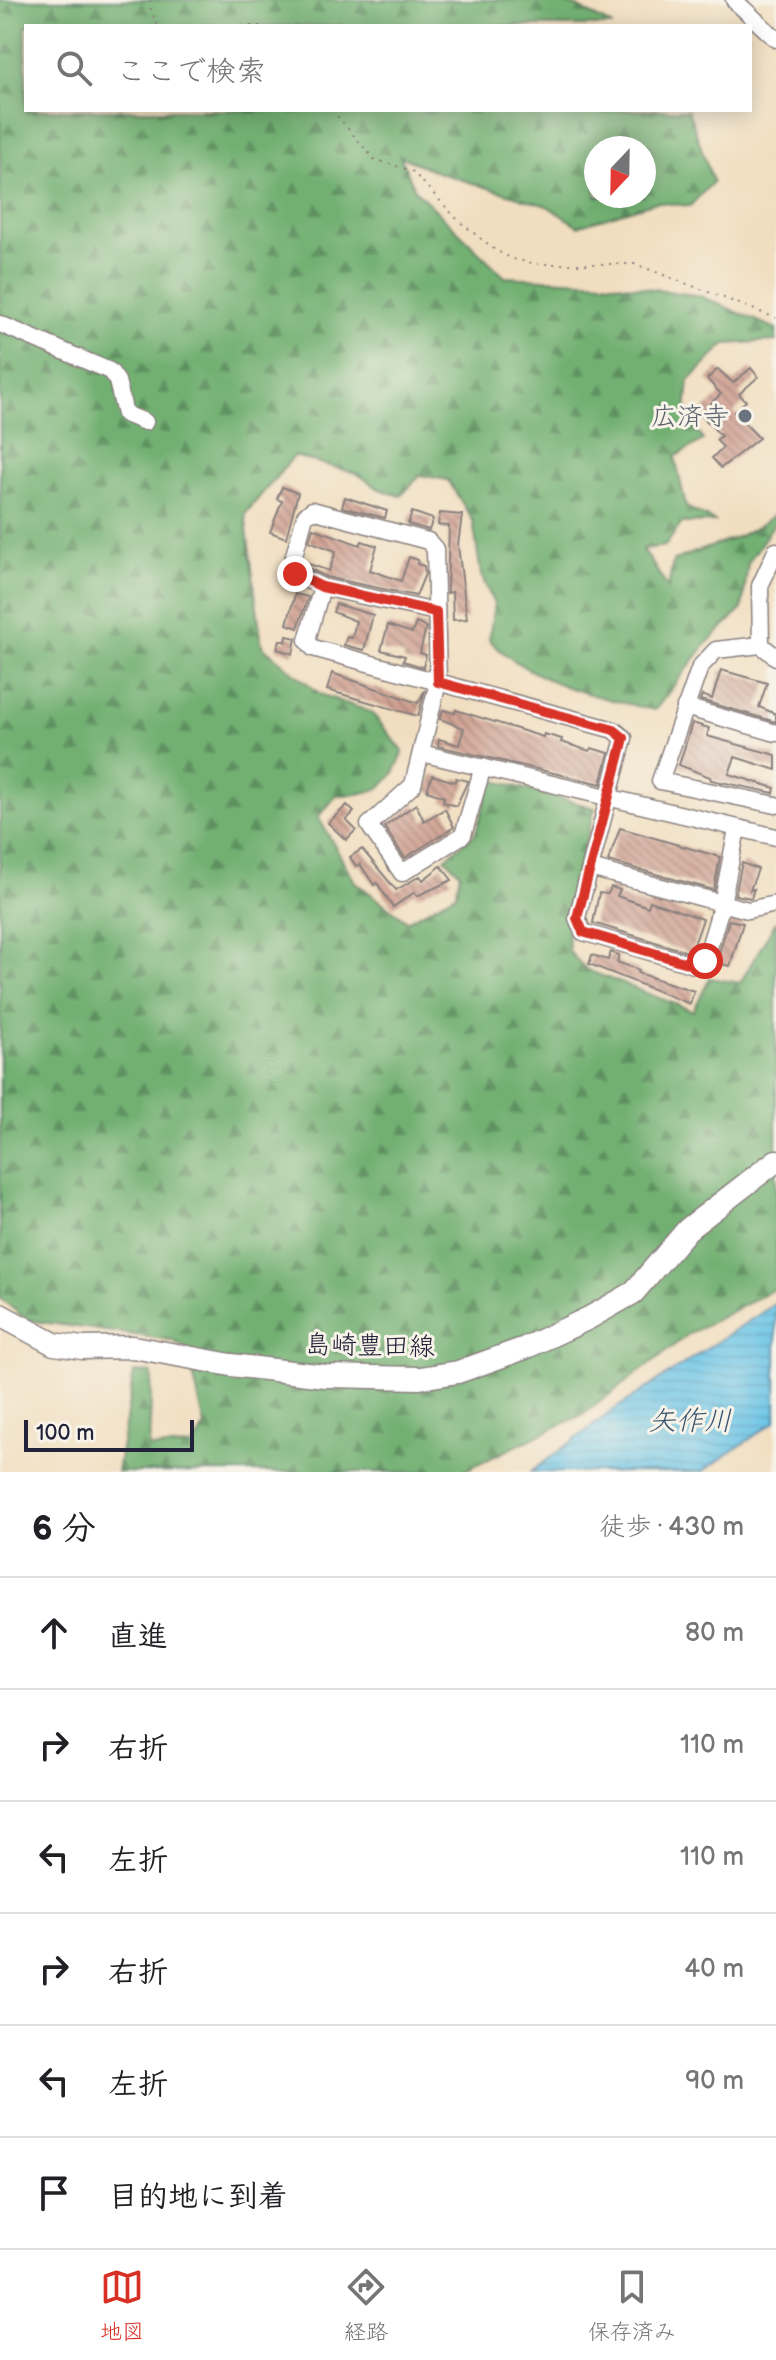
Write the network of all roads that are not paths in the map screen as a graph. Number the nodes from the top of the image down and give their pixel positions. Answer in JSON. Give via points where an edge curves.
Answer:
{"nodes":[{"id":1,"x":734,"y":0,"type":"edge"},
{"id":2,"x":776,"y":39,"type":"edge"},
{"id":3,"x":0,"y":324,"type":"edge"},
{"id":4,"x":145,"y":422,"type":"dead end"},
{"id":5,"x":776,"y":551,"type":"edge"},
{"id":6,"x":322,"y":587,"type":"junction"},
{"id":7,"x":436,"y":612,"type":"junction"},
{"id":8,"x":761,"y":645,"type":"junction"},
{"id":9,"x":776,"y":657,"type":"edge"},
{"id":10,"x":438,"y":682,"type":"junction"},
{"id":11,"x":685,"y":707,"type":"junction"},
{"id":12,"x":776,"y":733,"type":"edge"},
{"id":13,"x":421,"y":753,"type":"junction"},
{"id":14,"x":483,"y":767,"type":"junction"},
{"id":15,"x":608,"y":799,"type":"junction"},
{"id":16,"x":776,"y":805,"type":"edge"},
{"id":17,"x":737,"y":829,"type":"junction"},
{"id":18,"x":776,"y":837,"type":"edge"},
{"id":19,"x":590,"y":868,"type":"junction"},
{"id":20,"x":722,"y":904,"type":"junction"},
{"id":21,"x":776,"y":904,"type":"edge"},
{"id":22,"x":776,"y":1161,"type":"edge"},
{"id":23,"x":0,"y":1315,"type":"edge"}],
"edges":[{"from":1,"to":2,"type":"street"},
{"from":3,"to":4,"type":"street","via":[[110,371],[125,414]]},
{"from":5,"to":8,"type":"street","via":[[760,586]]},
{"from":6,"to":7,"type":"street"},
{"from":6,"to":7,"type":"street","via":[[295,574],[291,566],[305,516],[312,510],[428,541],[435,549]]},
{"from":6,"to":10,"type":"street","via":[[307,640],[313,648]]},
{"from":7,"to":10,"type":"street"},
{"from":8,"to":9,"type":"street"},
{"from":8,"to":11,"type":"street","via":[[716,650],[700,667]]},
{"from":10,"to":13,"type":"street"},
{"from":10,"to":15,"type":"street","via":[[614,730],[624,738]]},
{"from":11,"to":12,"type":"street"},
{"from":11,"to":16,"type":"street","via":[[660,781]]},
{"from":13,"to":14,"type":"street"},
{"from":13,"to":14,"type":"street","via":[[413,785],[369,825],[402,873],[463,835]]},
{"from":14,"to":15,"type":"street"},
{"from":15,"to":17,"type":"street"},
{"from":15,"to":19,"type":"street"},
{"from":17,"to":18,"type":"street"},
{"from":17,"to":20,"type":"street"},
{"from":19,"to":20,"type":"street"},
{"from":19,"to":20,"type":"street","via":[[577,918],[583,932],[694,965],[705,961]]},
{"from":20,"to":21,"type":"street","via":[[748,910]]},
{"from":22,"to":23,"type":"main road","name":"島崎豊田線","via":[[688,1229],[633,1293],[538,1342],[458,1372],[420,1378],[325,1376],[133,1347],[82,1348],[54,1344]]}]}
